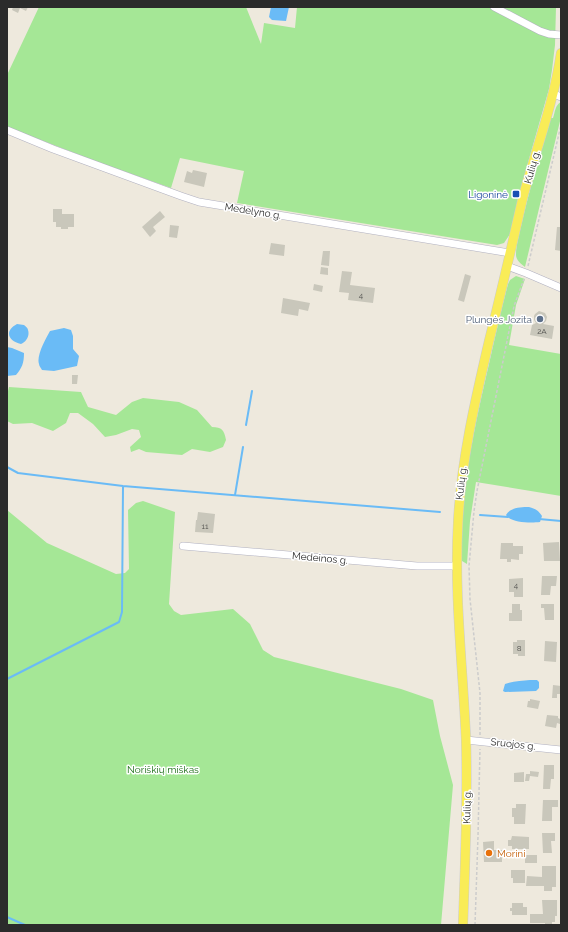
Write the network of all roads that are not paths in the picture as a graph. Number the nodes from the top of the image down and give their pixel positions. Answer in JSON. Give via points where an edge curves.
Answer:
{"nodes":[{"id":1,"x":494,"y":7,"type":"edge"},
{"id":2,"x":561,"y":35,"type":"edge"},
{"id":3,"x":561,"y":53,"type":"edge"},
{"id":4,"x":557,"y":96,"type":"edge"},
{"id":5,"x":7,"y":130,"type":"edge"},
{"id":6,"x":510,"y":252,"type":"junction"},
{"id":7,"x":507,"y":266,"type":"junction"},
{"id":8,"x":561,"y":288,"type":"edge"},
{"id":9,"x":183,"y":546,"type":"dead end"},
{"id":10,"x":456,"y":566,"type":"junction"},
{"id":11,"x":466,"y":740,"type":"junction"},
{"id":12,"x":561,"y":750,"type":"edge"},
{"id":13,"x":463,"y":925,"type":"edge"}],
"edges":[{"from":1,"to":2,"type":"street","via":[[540,32]]},
{"from":3,"to":4,"type":"main road","name":"Kulių g."},
{"from":4,"to":6,"type":"main road","name":"Kulių g.","via":[[530,171]]},
{"from":5,"to":6,"type":"street","name":"Medelyno g.","via":[[199,202]]},
{"from":6,"to":7,"type":"main road","name":"Kulių g."},
{"from":7,"to":8,"type":"street"},
{"from":7,"to":10,"type":"main road","name":"Kulių g.","via":[[468,436],[460,492]]},
{"from":9,"to":10,"type":"street","name":"Medeinos g.","via":[[417,566]]},
{"from":10,"to":11,"type":"main road","name":"Kulių g."},
{"from":11,"to":12,"type":"street","name":"Sruojos g."},
{"from":11,"to":13,"type":"main road","name":"Kulių g."}]}
